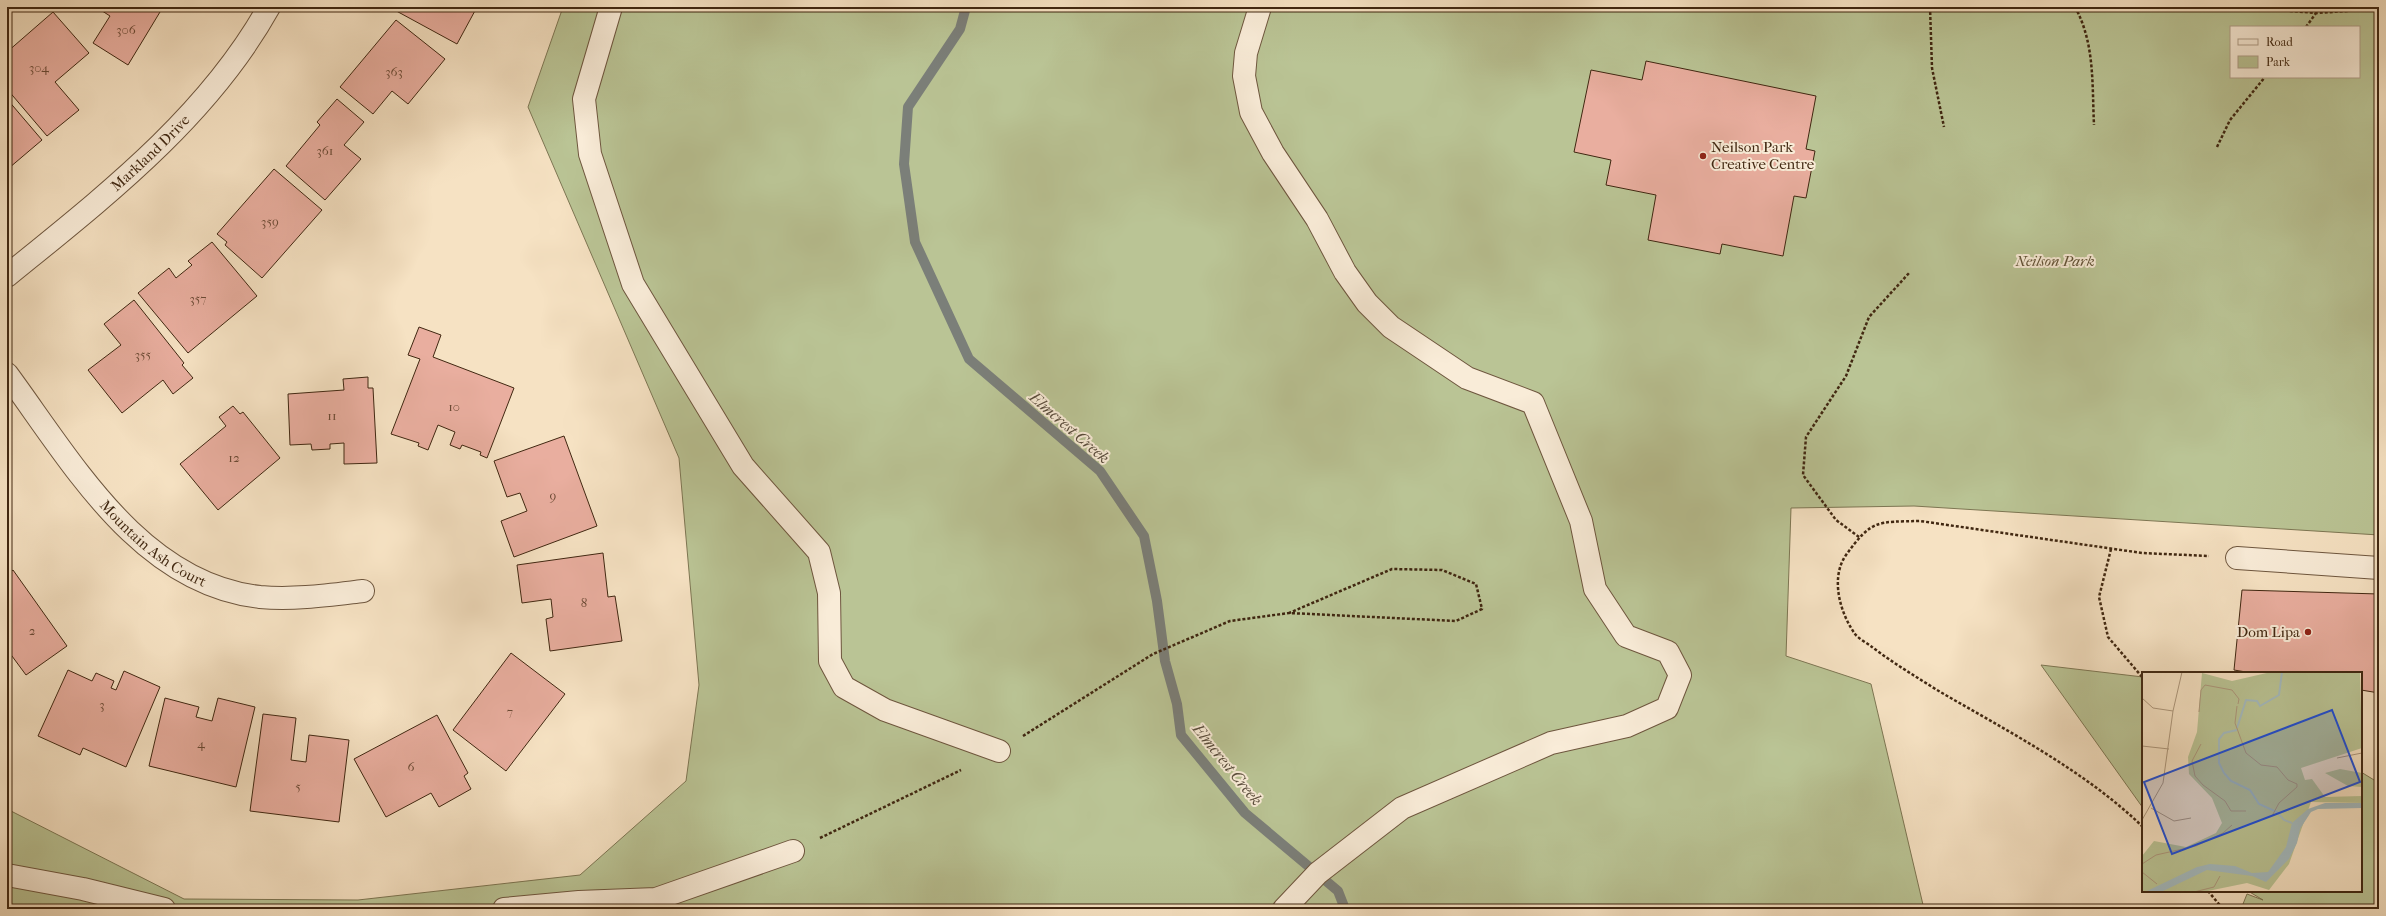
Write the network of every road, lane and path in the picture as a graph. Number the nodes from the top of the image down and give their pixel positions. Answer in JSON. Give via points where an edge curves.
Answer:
{"nodes":[{"id":1,"x":269,"y":7,"type":"edge"},
{"id":2,"x":611,"y":7,"type":"edge"},
{"id":3,"x":1260,"y":7,"type":"edge"},
{"id":4,"x":1930,"y":7,"type":"edge"},
{"id":5,"x":2075,"y":7,"type":"edge"},
{"id":6,"x":2240,"y":7,"type":"edge"},
{"id":7,"x":2379,"y":10,"type":"edge"},
{"id":8,"x":2316,"y":13,"type":"junction"},
{"id":9,"x":2307,"y":26,"type":"edge"},
{"id":10,"x":2264,"y":78,"type":"edge"},
{"id":11,"x":2094,"y":125,"type":"dead end"},
{"id":12,"x":1944,"y":127,"type":"dead end"},
{"id":13,"x":2217,"y":147,"type":"dead end"},
{"id":14,"x":1910,"y":272,"type":"dead end"},
{"id":15,"x":7,"y":276,"type":"edge"},
{"id":16,"x":7,"y":374,"type":"edge"},
{"id":17,"x":1858,"y":537,"type":"junction"},
{"id":18,"x":2111,"y":549,"type":"junction"},
{"id":19,"x":2237,"y":558,"type":"joint"},
{"id":20,"x":2379,"y":568,"type":"edge"},
{"id":21,"x":363,"y":591,"type":"dead end"},
{"id":22,"x":1289,"y":613,"type":"junction"},
{"id":23,"x":1153,"y":654,"type":"dead end"},
{"id":24,"x":2142,"y":677,"type":"edge"},
{"id":25,"x":999,"y":751,"type":"dead end"},
{"id":26,"x":2142,"y":826,"type":"edge"},
{"id":27,"x":793,"y":851,"type":"dead end"},
{"id":28,"x":7,"y":875,"type":"edge"},
{"id":29,"x":2209,"y":892,"type":"edge"},
{"id":30,"x":164,"y":909,"type":"edge"},
{"id":31,"x":504,"y":909,"type":"edge"},
{"id":32,"x":1284,"y":909,"type":"edge"},
{"id":33,"x":2223,"y":909,"type":"edge"}],
"edges":[{"from":1,"to":15,"type":"street","name":"Markland Drive","via":[[208,95],[164,142],[100,200]]},
{"from":2,"to":25,"type":"street","via":[[584,99],[590,154],[633,284],[742,466],[820,552],[829,593],[830,660],[844,686],[885,710]]},
{"from":3,"to":32,"type":"street","via":[[1246,53],[1244,76],[1252,112],[1273,153],[1317,219],[1345,272],[1367,303],[1397,331],[1467,378],[1533,403],[1581,521],[1595,589],[1626,636],[1668,652],[1680,675],[1667,708],[1627,726],[1551,743],[1402,808],[1318,873]]},
{"from":4,"to":12,"type":"path","via":[[1932,68]]},
{"from":5,"to":11,"type":"path","via":[[2085,24],[2091,56]]},
{"from":6,"to":8,"type":"path"},
{"from":7,"to":8,"type":"path"},
{"from":8,"to":9,"type":"path"},
{"from":10,"to":13,"type":"path","via":[[2230,120]]},
{"from":14,"to":17,"type":"path","via":[[1869,317],[1846,376],[1806,437],[1803,475],[1836,520]]},
{"from":16,"to":21,"type":"street","name":"Mountain Ash Court","via":[[90,486],[137,539],[158,557],[206,583],[259,597],[313,597]]},
{"from":17,"to":18,"type":"path","via":[[1868,527],[1888,521],[1920,521]]},
{"from":17,"to":26,"type":"path","via":[[1844,557],[1838,584],[1842,610],[1856,635],[1898,667],[2094,785]]},
{"from":18,"to":19,"type":"path"},
{"from":18,"to":24,"type":"path","via":[[2099,597],[2108,637]]},
{"from":19,"to":20,"type":"street"},
{"from":22,"to":22,"type":"path","via":[[1456,620],[1482,609],[1476,584],[1442,570],[1392,569]]},
{"from":22,"to":23,"type":"path","via":[[1230,621]]},
{"from":27,"to":31,"type":"street","via":[[656,899],[579,902]]},
{"from":28,"to":30,"type":"street","via":[[83,889]]},
{"from":29,"to":33,"type":"path"}]}
